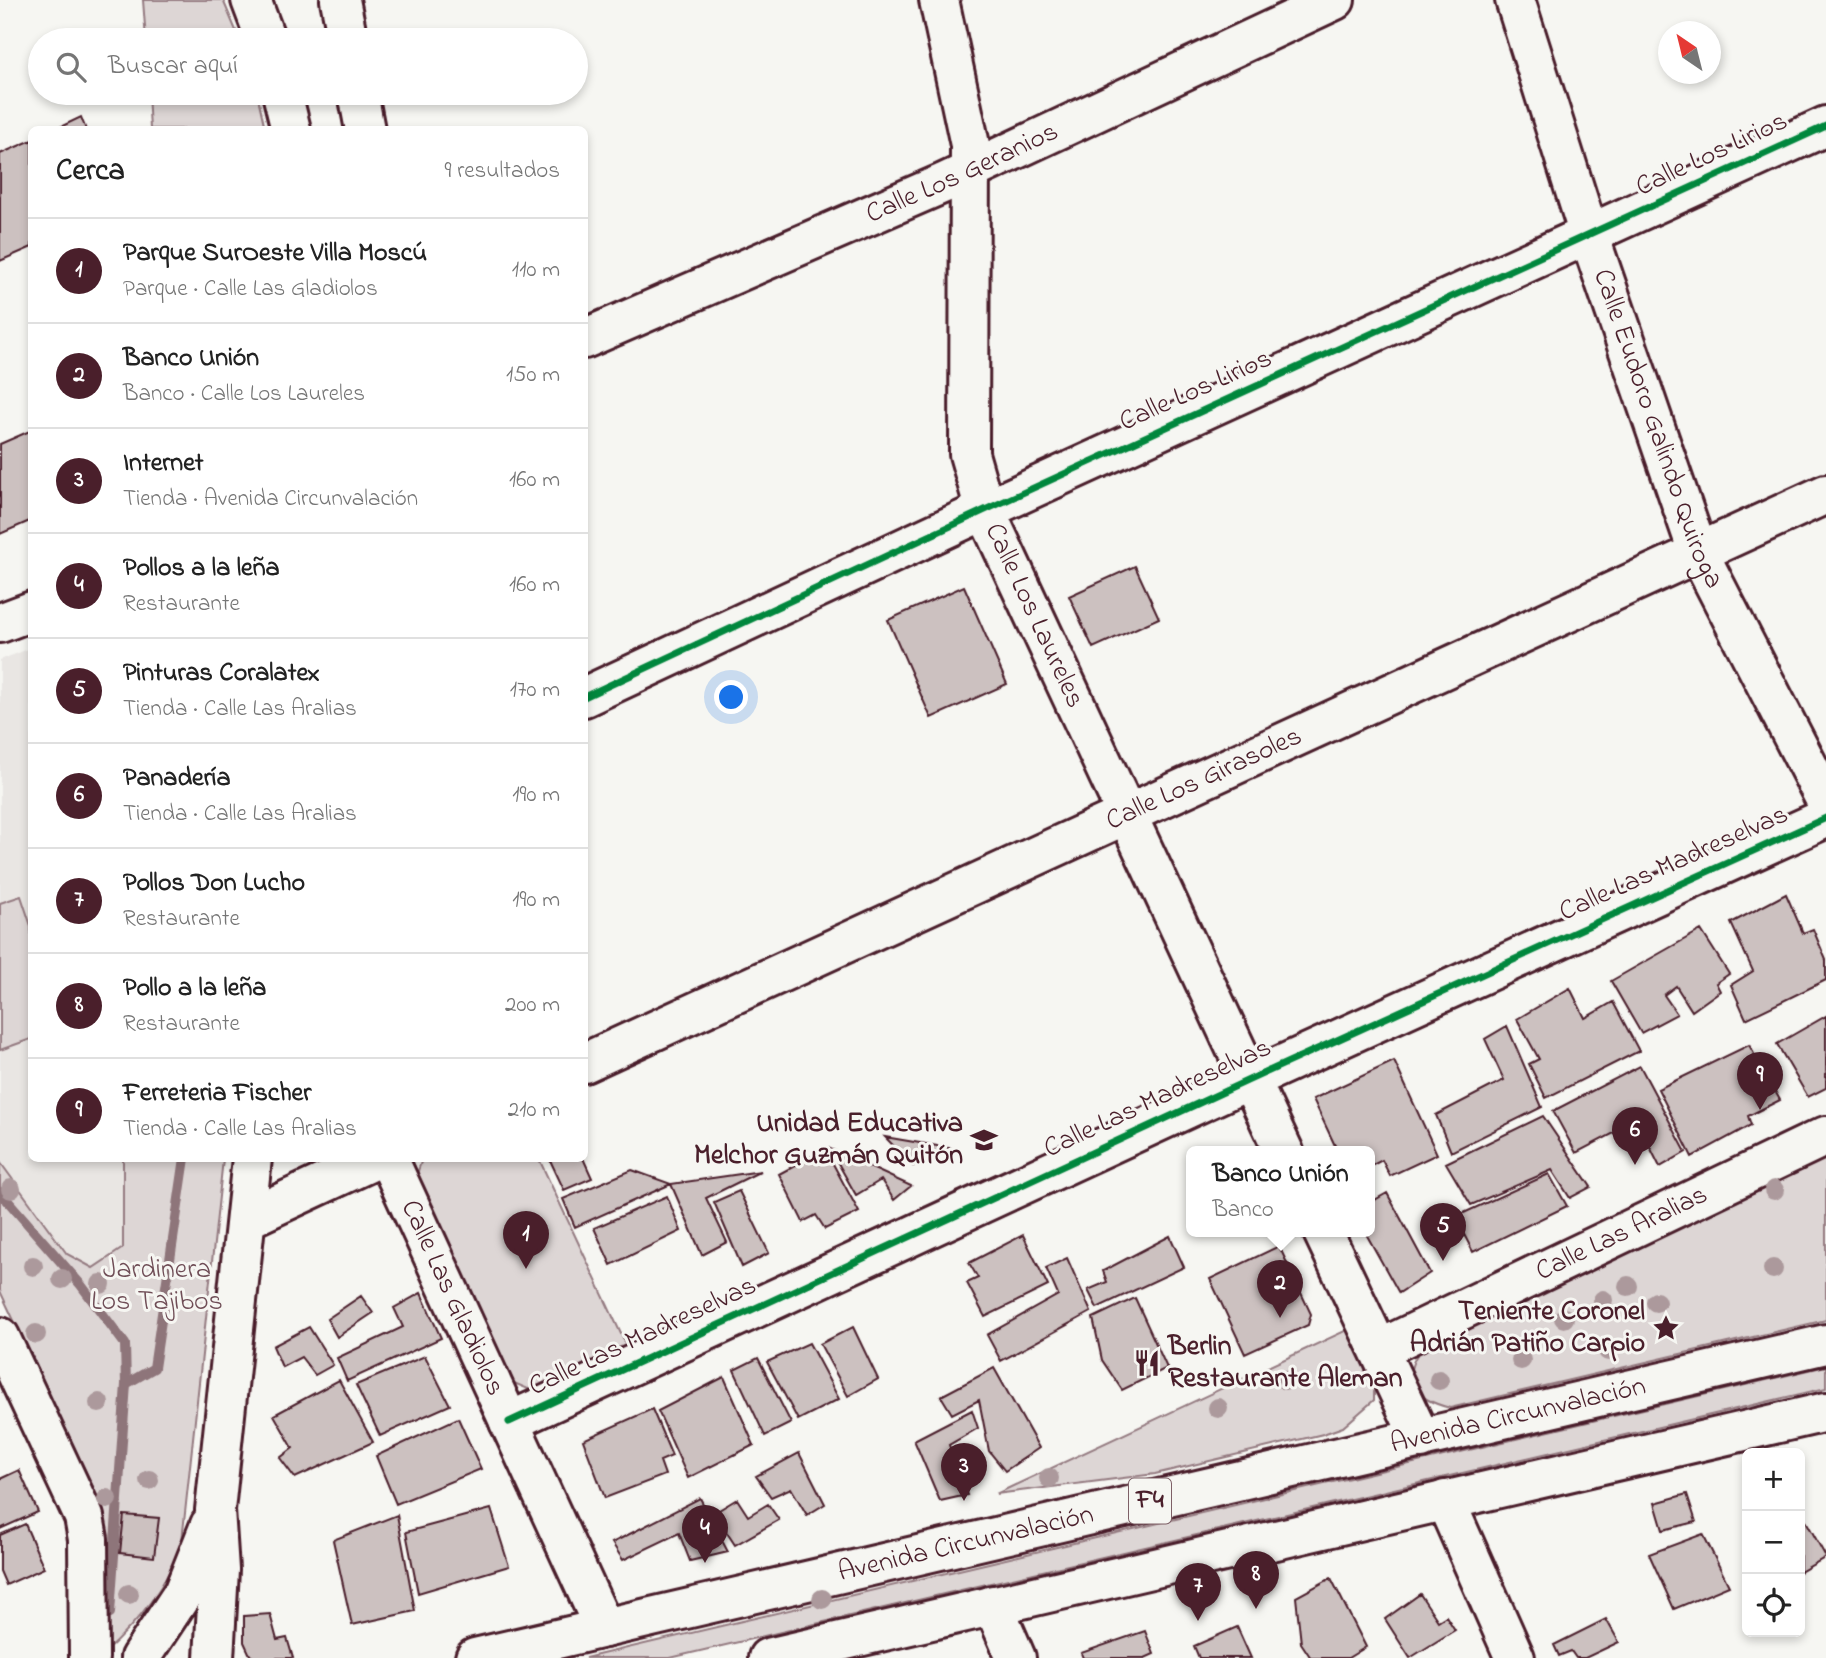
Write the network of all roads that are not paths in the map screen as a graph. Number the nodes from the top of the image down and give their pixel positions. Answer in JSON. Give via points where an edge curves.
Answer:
{"nodes":[{"id":1,"x":251,"y":0,"type":"edge"},
{"id":2,"x":340,"y":0,"type":"edge"},
{"id":3,"x":939,"y":0,"type":"edge"},
{"id":4,"x":1335,"y":0,"type":"edge"},
{"id":5,"x":1515,"y":0,"type":"edge"},
{"id":6,"x":262,"y":28,"type":"edge"},
{"id":7,"x":346,"y":28,"type":"edge"},
{"id":8,"x":285,"y":105,"type":"edge"},
{"id":9,"x":360,"y":105,"type":"edge"},
{"id":10,"x":291,"y":126,"type":"edge"},
{"id":11,"x":364,"y":126,"type":"edge"},
{"id":12,"x":1826,"y":126,"type":"edge"},
{"id":13,"x":968,"y":171,"type":"junction"},
{"id":14,"x":1589,"y":235,"type":"junction"},
{"id":15,"x":588,"y":337,"type":"edge"},
{"id":16,"x":1826,"y":494,"type":"edge"},
{"id":17,"x":985,"y":510,"type":"junction"},
{"id":18,"x":1698,"y":552,"type":"junction"},
{"id":19,"x":28,"y":613,"type":"edge"},
{"id":20,"x":0,"y":624,"type":"edge"},
{"id":21,"x":588,"y":695,"type":"edge"},
{"id":22,"x":1826,"y":801,"type":"edge"},
{"id":23,"x":1125,"y":813,"type":"junction"},
{"id":24,"x":1826,"y":818,"type":"edge"},
{"id":25,"x":588,"y":1061,"type":"edge"},
{"id":26,"x":1249,"y":1080,"type":"junction"},
{"id":27,"x":1826,"y":1136,"type":"edge"},
{"id":28,"x":1281,"y":1146,"type":"edge"},
{"id":29,"x":252,"y":1162,"type":"edge"},
{"id":30,"x":369,"y":1162,"type":"edge"},
{"id":31,"x":390,"y":1162,"type":"edge"},
{"id":32,"x":247,"y":1219,"type":"junction"},
{"id":33,"x":1325,"y":1237,"type":"edge"},
{"id":34,"x":0,"y":1337,"type":"edge"},
{"id":35,"x":1826,"y":1344,"type":"edge"},
{"id":36,"x":1380,"y":1349,"type":"junction"},
{"id":37,"x":1826,"y":1412,"type":"edge"},
{"id":38,"x":509,"y":1422,"type":"junction"},
{"id":39,"x":1421,"y":1439,"type":"junction"},
{"id":40,"x":1445,"y":1500,"type":"junction"},
{"id":41,"x":215,"y":1510,"type":"junction"},
{"id":42,"x":993,"y":1605,"type":"junction"},
{"id":43,"x":604,"y":1628,"type":"junction"},
{"id":44,"x":89,"y":1658,"type":"edge"},
{"id":45,"x":140,"y":1658,"type":"edge"},
{"id":46,"x":214,"y":1658,"type":"edge"},
{"id":47,"x":475,"y":1658,"type":"edge"},
{"id":48,"x":768,"y":1658,"type":"edge"},
{"id":49,"x":1016,"y":1658,"type":"edge"},
{"id":50,"x":1515,"y":1658,"type":"edge"}],
"edges":[{"from":1,"to":6,"type":"main road"},
{"from":2,"to":7,"type":"main road"},
{"from":3,"to":13,"type":"main road","name":"Calle Los Laureles","via":[[970,145]]},
{"from":4,"to":13,"type":"main road","name":"Calle Los Geranios"},
{"from":5,"to":14,"type":"main road","name":"Calle Eudoro Galindo Quiroga"},
{"from":8,"to":10,"type":"main road"},
{"from":9,"to":11,"type":"main road"},
{"from":12,"to":14,"type":"main road","name":"Calle Los Lirios"},
{"from":13,"to":15,"type":"main road","name":"Calle Los Geranios"},
{"from":13,"to":17,"type":"main road","name":"Calle Los Laureles","via":[[969,454]]},
{"from":14,"to":17,"type":"main road","name":"Calle Los Lirios"},
{"from":14,"to":18,"type":"main road","name":"Calle Eudoro Galindo Quiroga"},
{"from":16,"to":18,"type":"main road","name":"Calle Los Girasoles"},
{"from":17,"to":21,"type":"main road","name":"Calle Los Lirios"},
{"from":17,"to":23,"type":"main road","name":"Calle Los Laureles"},
{"from":18,"to":22,"type":"main road","name":"Calle Eudoro Galindo Quiroga"},
{"from":18,"to":23,"type":"main road","name":"Calle Los Girasoles"},
{"from":19,"to":20,"type":"main road"},
{"from":23,"to":25,"type":"main road","name":"Calle Los Girasoles"},
{"from":23,"to":26,"type":"main road","name":"Calle Los Laureles"},
{"from":24,"to":26,"type":"main road","name":"Calle Las Madreselvas"},
{"from":26,"to":28,"type":"main road","name":"Calle Los Laureles"},
{"from":26,"to":38,"type":"main road","name":"Calle Las Madreselvas"},
{"from":27,"to":36,"type":"main road","name":"Calle Las Aralias"},
{"from":29,"to":32,"type":"main road"},
{"from":30,"to":32,"type":"main road"},
{"from":31,"to":38,"type":"main road","name":"Calle Las Gladiolos"},
{"from":32,"to":41,"type":"main road"},
{"from":33,"to":36,"type":"main road"},
{"from":34,"to":44,"type":"main road","via":[[84,1517]]},
{"from":35,"to":39,"type":"main road","name":"Avenida Circunvalación","number":"F4"},
{"from":36,"to":39,"type":"main road"},
{"from":37,"to":40,"type":"main road","number":"F4"},
{"from":38,"to":43,"type":"main road","name":"Calle Las Gladiolos"},
{"from":39,"to":43,"type":"main road","name":"Avenida Circunvalación","number":"F4"},
{"from":40,"to":42,"type":"main road","number":"F4"},
{"from":40,"to":50,"type":"main road"},
{"from":41,"to":45,"type":"main road","via":[[183,1593]]},
{"from":41,"to":46,"type":"main road","via":[[219,1570]]},
{"from":42,"to":48,"type":"main road","number":"F4"},
{"from":42,"to":49,"type":"main road"},
{"from":43,"to":47,"type":"main road","name":"Avenida Circunvalación","number":"F4"}]}
